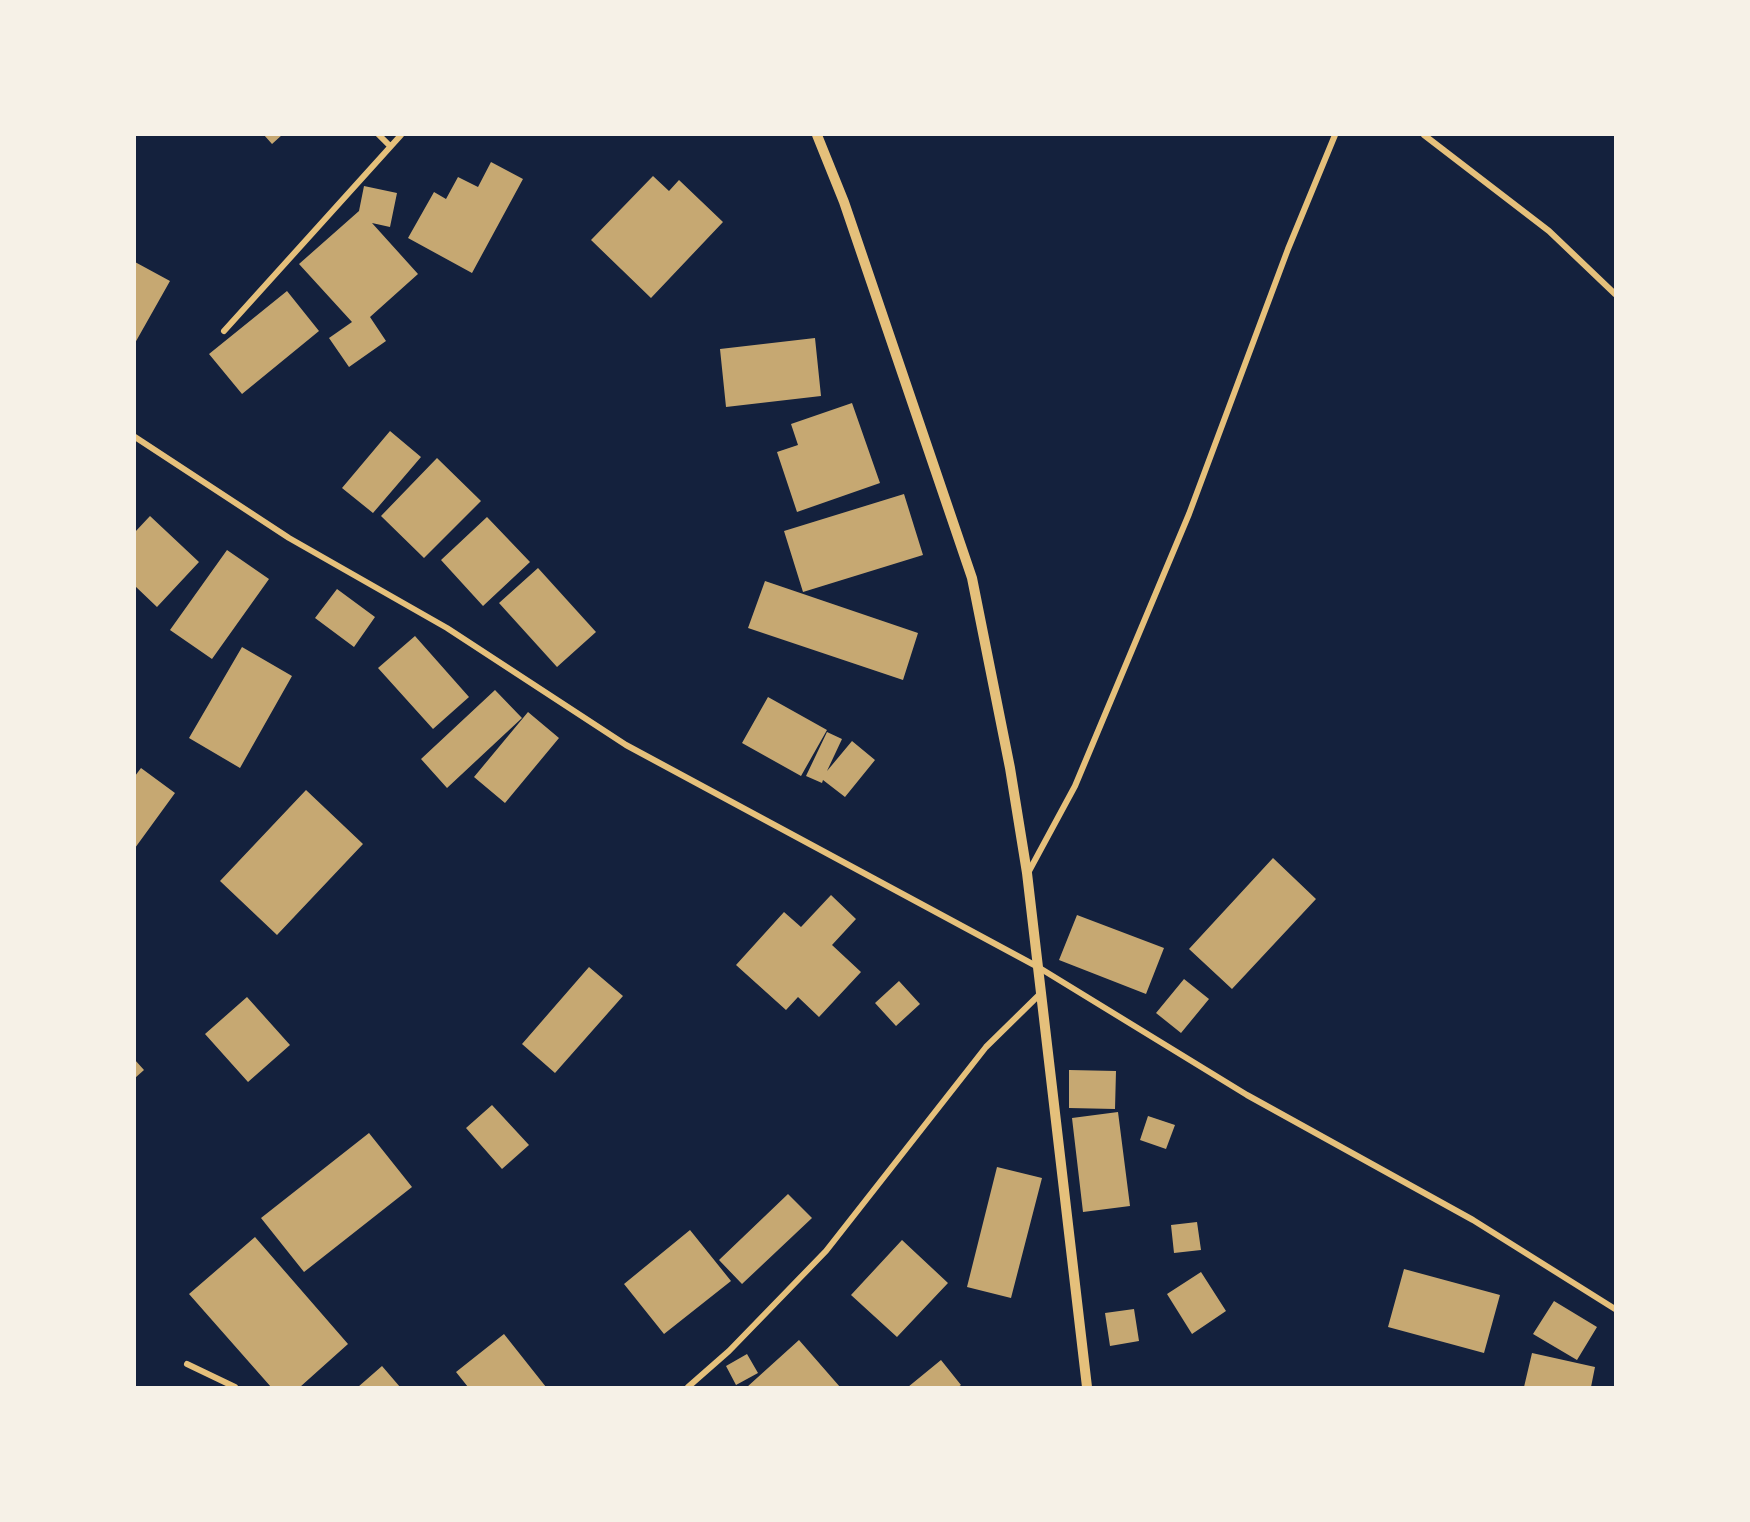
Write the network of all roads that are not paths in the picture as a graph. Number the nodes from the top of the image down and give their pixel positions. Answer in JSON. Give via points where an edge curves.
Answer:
{"nodes":[{"id":1,"x":379,"y":135,"type":"edge"},
{"id":2,"x":401,"y":135,"type":"edge"},
{"id":3,"x":817,"y":135,"type":"edge"},
{"id":4,"x":1335,"y":135,"type":"edge"},
{"id":5,"x":1424,"y":135,"type":"edge"},
{"id":6,"x":390,"y":146,"type":"junction"},
{"id":7,"x":1615,"y":294,"type":"edge"},
{"id":8,"x":224,"y":331,"type":"dead end"},
{"id":9,"x":135,"y":437,"type":"edge"},
{"id":10,"x":1027,"y":873,"type":"junction"},
{"id":11,"x":1038,"y":967,"type":"junction"},
{"id":12,"x":1041,"y":993,"type":"junction"},
{"id":13,"x":1615,"y":1309,"type":"edge"},
{"id":14,"x":187,"y":1364,"type":"dead end"},
{"id":15,"x":235,"y":1387,"type":"edge"},
{"id":16,"x":688,"y":1387,"type":"edge"},
{"id":17,"x":1087,"y":1387,"type":"edge"}],
"edges":[{"from":1,"to":6,"type":"street"},
{"from":2,"to":6,"type":"street"},
{"from":3,"to":10,"type":"street","via":[[844,202],[972,578]]},
{"from":4,"to":10,"type":"street","via":[[1189,514],[1075,786]]},
{"from":5,"to":7,"type":"street","via":[[1549,231]]},
{"from":6,"to":8,"type":"street"},
{"from":9,"to":11,"type":"street","via":[[289,538],[447,628],[626,745]]},
{"from":10,"to":11,"type":"street"},
{"from":11,"to":12,"type":"street"},
{"from":11,"to":13,"type":"street","via":[[1247,1095],[1473,1220]]},
{"from":12,"to":16,"type":"street","via":[[986,1047],[826,1251],[729,1351]]},
{"from":12,"to":17,"type":"street"},
{"from":14,"to":15,"type":"street"}]}
